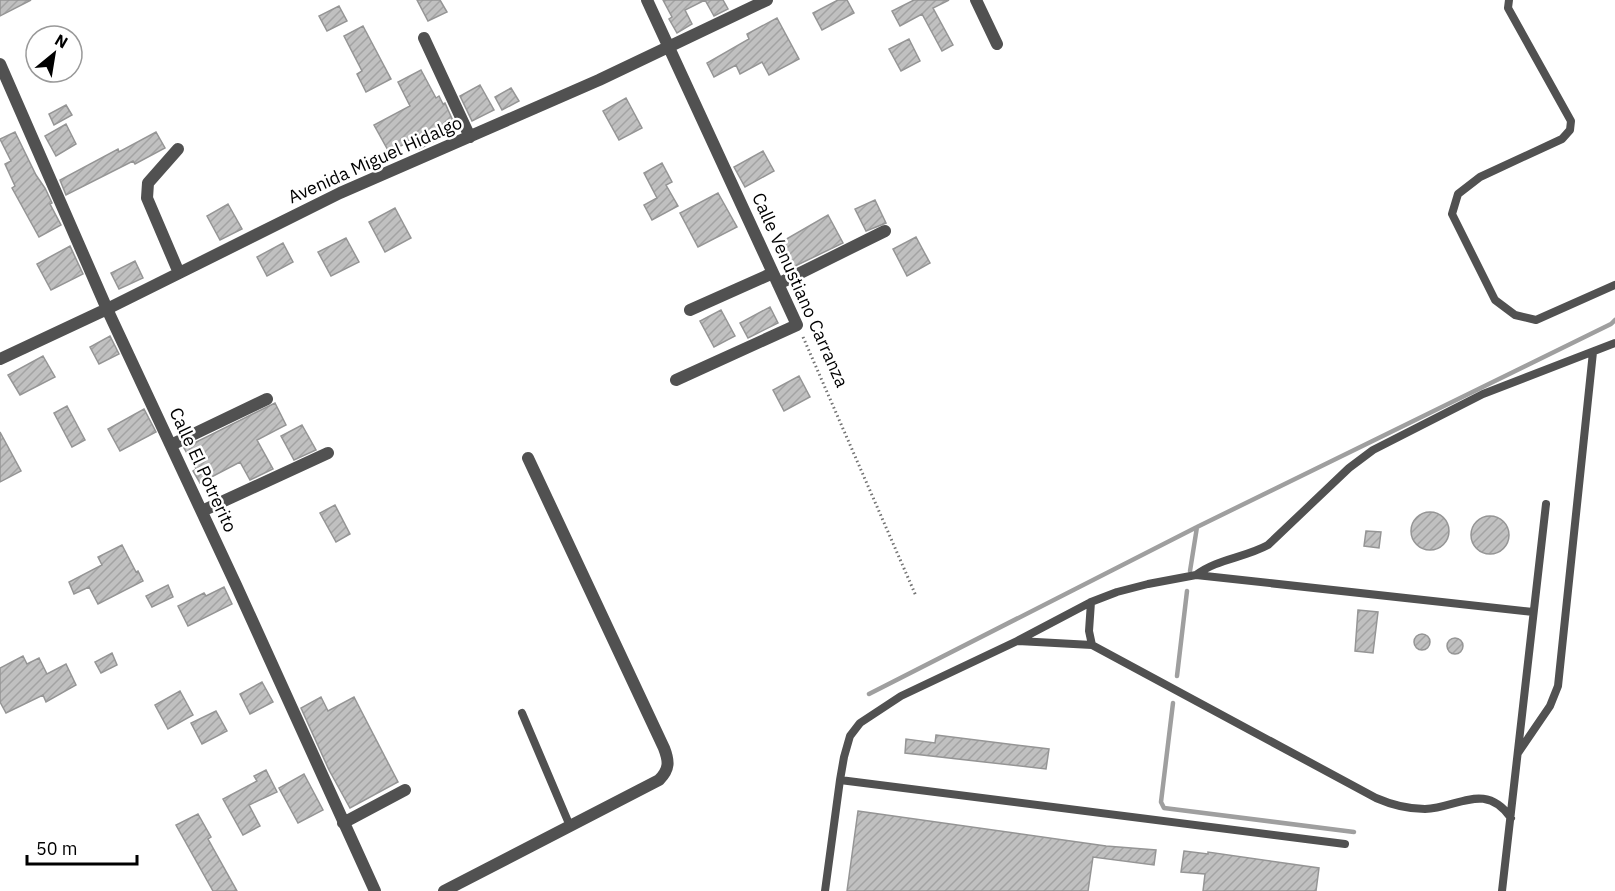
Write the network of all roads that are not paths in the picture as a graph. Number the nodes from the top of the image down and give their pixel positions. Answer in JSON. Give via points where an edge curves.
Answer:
{"nodes":[{"id":1,"x":647,"y":0,"type":"edge"},
{"id":2,"x":767,"y":0,"type":"edge"},
{"id":3,"x":976,"y":0,"type":"edge"},
{"id":4,"x":1509,"y":0,"type":"edge"},
{"id":5,"x":424,"y":38,"type":"dead end"},
{"id":6,"x":998,"y":44,"type":"dead end"},
{"id":7,"x":668,"y":46,"type":"junction"},
{"id":8,"x":0,"y":64,"type":"edge"},
{"id":9,"x":470,"y":137,"type":"junction"},
{"id":10,"x":178,"y":149,"type":"dead end"},
{"id":11,"x":885,"y":231,"type":"dead end"},
{"id":12,"x":179,"y":273,"type":"junction"},
{"id":13,"x":776,"y":278,"type":"junction"},
{"id":14,"x":1615,"y":285,"type":"edge"},
{"id":15,"x":107,"y":309,"type":"junction"},
{"id":16,"x":690,"y":310,"type":"dead end"},
{"id":17,"x":1615,"y":343,"type":"edge"},
{"id":18,"x":1593,"y":352,"type":"junction"},
{"id":19,"x":0,"y":359,"type":"edge"},
{"id":20,"x":676,"y":380,"type":"dead end"},
{"id":21,"x":267,"y":399,"type":"dead end"},
{"id":22,"x":171,"y":445,"type":"junction"},
{"id":23,"x":328,"y":453,"type":"dead end"},
{"id":24,"x":528,"y":458,"type":"dead end"},
{"id":25,"x":1546,"y":504,"type":"dead end"},
{"id":26,"x":202,"y":512,"type":"junction"},
{"id":27,"x":1196,"y":575,"type":"junction"},
{"id":28,"x":1091,"y":602,"type":"junction"},
{"id":29,"x":1533,"y":612,"type":"junction"},
{"id":30,"x":1017,"y":640,"type":"junction"},
{"id":31,"x":1092,"y":645,"type":"junction"},
{"id":32,"x":522,"y":713,"type":"dead end"},
{"id":33,"x":1518,"y":753,"type":"junction"},
{"id":34,"x":840,"y":780,"type":"junction"},
{"id":35,"x":405,"y":790,"type":"dead end"},
{"id":36,"x":1510,"y":818,"type":"junction"},
{"id":37,"x":343,"y":823,"type":"junction"},
{"id":38,"x":570,"y":826,"type":"junction"},
{"id":39,"x":1346,"y":844,"type":"dead end"},
{"id":40,"x":375,"y":891,"type":"edge"},
{"id":41,"x":444,"y":891,"type":"edge"},
{"id":42,"x":825,"y":891,"type":"edge"},
{"id":43,"x":1502,"y":891,"type":"edge"}],
"edges":[{"from":1,"to":7,"type":"street","name":"Calle Venustiano Carranza"},
{"from":2,"to":7,"type":"street","name":"Avenida Miguel Hidalgo"},
{"from":3,"to":6,"type":"street"},
{"from":4,"to":14,"type":"lane","via":[[1508,8],[1571,121],[1570,130],[1562,139],[1480,177],[1458,194],[1452,214],[1495,300],[1515,315],[1536,320]]},
{"from":5,"to":9,"type":"street"},
{"from":7,"to":9,"type":"street","name":"Avenida Miguel Hidalgo"},
{"from":7,"to":13,"type":"street","name":"Calle Venustiano Carranza"},
{"from":8,"to":15,"type":"street","name":"Calle El Potrerito"},
{"from":9,"to":12,"type":"street","name":"Avenida Miguel Hidalgo","via":[[340,193]]},
{"from":10,"to":12,"type":"street","via":[[148,183],[147,198]]},
{"from":11,"to":13,"type":"street"},
{"from":12,"to":15,"type":"street","name":"Avenida Miguel Hidalgo"},
{"from":13,"to":16,"type":"street"},
{"from":13,"to":20,"type":"street","name":"Calle Venustiano Carranza","via":[[797,325]]},
{"from":15,"to":19,"type":"street","name":"Avenida Miguel Hidalgo"},
{"from":15,"to":22,"type":"street","name":"Calle El Potrerito"},
{"from":17,"to":18,"type":"lane"},
{"from":18,"to":27,"type":"lane","via":[[1483,394],[1373,450],[1268,545],[1207,567]]},
{"from":18,"to":33,"type":"lane","via":[[1558,686],[1550,706]]},
{"from":21,"to":22,"type":"street"},
{"from":22,"to":26,"type":"street","name":"Calle El Potrerito"},
{"from":23,"to":26,"type":"street"},
{"from":24,"to":38,"type":"street","via":[[669,759],[659,780]]},
{"from":25,"to":29,"type":"lane"},
{"from":26,"to":37,"type":"street","name":"Calle El Potrerito"},
{"from":27,"to":28,"type":"lane","via":[[1148,584]]},
{"from":27,"to":29,"type":"lane"},
{"from":28,"to":30,"type":"lane"},
{"from":28,"to":31,"type":"lane"},
{"from":29,"to":33,"type":"lane"},
{"from":30,"to":31,"type":"lane"},
{"from":30,"to":34,"type":"lane","via":[[901,696],[860,723],[850,736]]},
{"from":31,"to":36,"type":"lane","via":[[1395,806],[1439,808],[1475,798],[1496,805]]},
{"from":32,"to":38,"type":"lane"},
{"from":33,"to":36,"type":"lane"},
{"from":34,"to":39,"type":"lane"},
{"from":34,"to":42,"type":"lane"},
{"from":35,"to":37,"type":"street"},
{"from":36,"to":43,"type":"lane"},
{"from":37,"to":40,"type":"street","name":"Calle El Potrerito"},
{"from":38,"to":41,"type":"street"}]}
